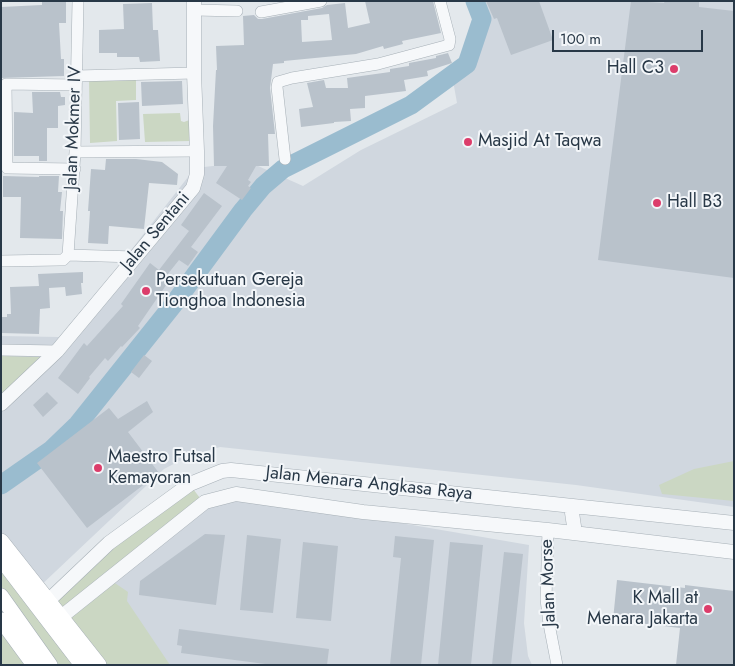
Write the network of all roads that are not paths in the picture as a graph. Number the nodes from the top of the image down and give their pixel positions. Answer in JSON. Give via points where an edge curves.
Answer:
{"nodes":[{"id":1,"x":78,"y":1,"type":"edge"},
{"id":2,"x":321,"y":1,"type":"edge"},
{"id":3,"x":440,"y":1,"type":"edge"},
{"id":4,"x":194,"y":6,"type":"edge"},
{"id":5,"x":237,"y":10,"type":"dead end"},
{"id":6,"x":261,"y":12,"type":"dead end"},
{"id":7,"x":194,"y":73,"type":"junction"},
{"id":8,"x":76,"y":80,"type":"junction"},
{"id":9,"x":197,"y":151,"type":"junction"},
{"id":10,"x":75,"y":152,"type":"junction"},
{"id":11,"x":285,"y":159,"type":"dead end"},
{"id":12,"x":75,"y":169,"type":"junction"},
{"id":13,"x":68,"y":255,"type":"junction"},
{"id":14,"x":135,"y":257,"type":"junction"},
{"id":15,"x":1,"y":261,"type":"edge"},
{"id":16,"x":1,"y":350,"type":"edge"},
{"id":17,"x":57,"y":350,"type":"junction"},
{"id":18,"x":1,"y":404,"type":"edge"},
{"id":19,"x":231,"y":470,"type":"junction"},
{"id":20,"x":198,"y":480,"type":"junction"},
{"id":21,"x":236,"y":494,"type":"junction"},
{"id":22,"x":211,"y":500,"type":"junction"},
{"id":23,"x":571,"y":506,"type":"junction"},
{"id":24,"x":734,"y":523,"type":"edge"},
{"id":25,"x":548,"y":530,"type":"junction"},
{"id":26,"x":575,"y":533,"type":"junction"},
{"id":27,"x":1,"y":541,"type":"edge"},
{"id":28,"x":734,"y":552,"type":"edge"},
{"id":29,"x":1,"y":559,"type":"edge"},
{"id":30,"x":1,"y":596,"type":"edge"},
{"id":31,"x":48,"y":601,"type":"junction"},
{"id":32,"x":61,"y":617,"type":"junction"},
{"id":33,"x":1,"y":620,"type":"edge"},
{"id":34,"x":43,"y":664,"type":"edge"},
{"id":35,"x":82,"y":665,"type":"edge"},
{"id":36,"x":99,"y":665,"type":"edge"},
{"id":37,"x":557,"y":665,"type":"edge"}],
"edges":[{"from":1,"to":8,"type":"street","name":"Jalan Mokmer IV"},
{"from":2,"to":6,"type":"street"},
{"from":3,"to":11,"type":"street","via":[[449,45],[378,64],[278,82]]},
{"from":4,"to":5,"type":"street"},
{"from":4,"to":7,"type":"street","name":"Jalan Sentani"},
{"from":7,"to":8,"type":"street"},
{"from":7,"to":9,"type":"street","name":"Jalan Sentani"},
{"from":8,"to":10,"type":"street","name":"Jalan Mokmer IV"},
{"from":8,"to":12,"type":"street","via":[[6,84],[7,168]]},
{"from":9,"to":10,"type":"street"},
{"from":9,"to":14,"type":"street","name":"Jalan Sentani","via":[[193,188]]},
{"from":10,"to":12,"type":"street","name":"Jalan Mokmer IV"},
{"from":12,"to":13,"type":"street","name":"Jalan Mokmer IV"},
{"from":13,"to":14,"type":"street"},
{"from":13,"to":15,"type":"street","via":[[63,260]]},
{"from":14,"to":17,"type":"street","name":"Jalan Sentani"},
{"from":16,"to":17,"type":"street"},
{"from":17,"to":18,"type":"street","name":"Jalan Sentani"},
{"from":19,"to":20,"type":"street","name":"Jalan Menara Angkasa Raya"},
{"from":19,"to":21,"type":"street"},
{"from":19,"to":23,"type":"street","name":"Jalan Menara Angkasa Raya"},
{"from":20,"to":22,"type":"street"},
{"from":20,"to":31,"type":"street","name":"Jalan Menara Angkasa Raya","via":[[109,543]]},
{"from":21,"to":22,"type":"street","name":"Jalan Menara Angkasa Raya"},
{"from":21,"to":25,"type":"street","name":"Jalan Menara Angkasa Raya","via":[[363,512]]},
{"from":22,"to":32,"type":"street","name":"Jalan Menara Angkasa Raya"},
{"from":23,"to":24,"type":"street","name":"Jalan Menara Angkasa Raya"},
{"from":23,"to":26,"type":"street"},
{"from":25,"to":26,"type":"street","name":"Jalan Menara Angkasa Raya"},
{"from":25,"to":37,"type":"street","name":"Jalan Morse","via":[[546,599]]},
{"from":26,"to":28,"type":"street","name":"Jalan Menara Angkasa Raya"},
{"from":27,"to":31,"type":"main road"},
{"from":29,"to":35,"type":"main road"},
{"from":30,"to":34,"type":"main road"},
{"from":31,"to":32,"type":"main road"},
{"from":32,"to":36,"type":"main road"},
{"from":33,"to":34,"type":"main road","via":[[23,652]]}]}
